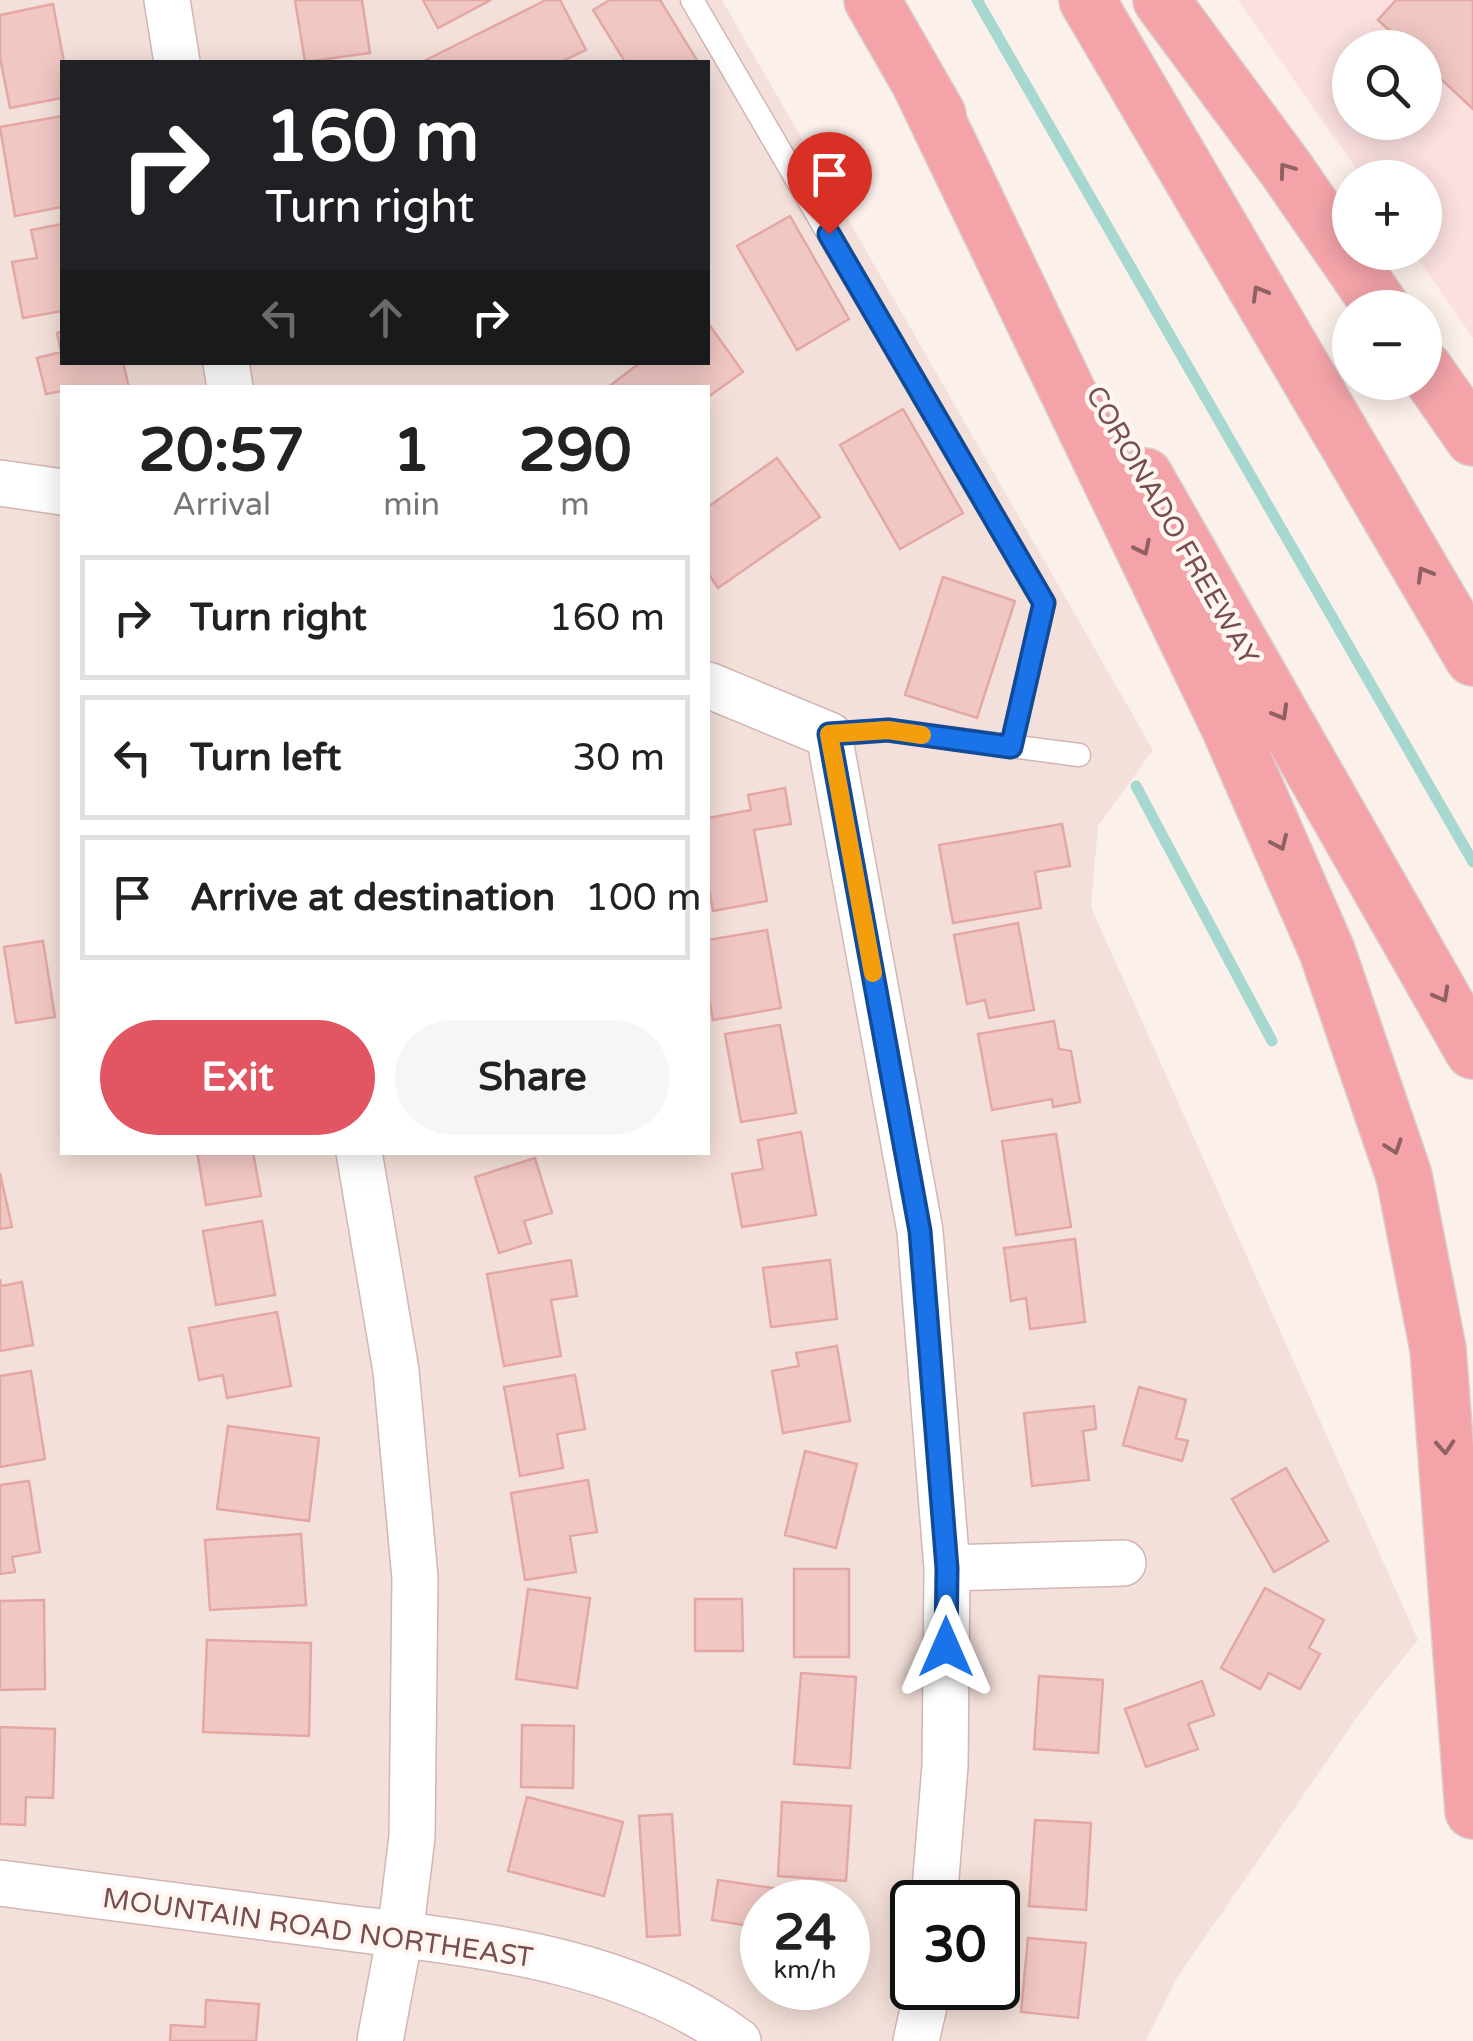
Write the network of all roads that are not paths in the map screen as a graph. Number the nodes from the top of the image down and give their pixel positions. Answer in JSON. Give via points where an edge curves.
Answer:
{"nodes":[{"id":1,"x":167,"y":0,"type":"edge"},
{"id":2,"x":692,"y":0,"type":"edge"},
{"id":3,"x":872,"y":0,"type":"edge"},
{"id":4,"x":1088,"y":0,"type":"edge"},
{"id":5,"x":1160,"y":0,"type":"edge"},
{"id":6,"x":177,"y":60,"type":"edge"},
{"id":7,"x":919,"y":82,"type":"junction"},
{"id":8,"x":1370,"y":290,"type":"edge"},
{"id":9,"x":1442,"y":393,"type":"edge"},
{"id":10,"x":1473,"y":438,"type":"edge"},
{"id":11,"x":0,"y":483,"type":"edge"},
{"id":12,"x":60,"y":492,"type":"edge"},
{"id":13,"x":1473,"y":658,"type":"edge"},
{"id":14,"x":710,"y":686,"type":"edge"},
{"id":15,"x":829,"y":734,"type":"junction"},
{"id":16,"x":1011,"y":747,"type":"junction"},
{"id":17,"x":1080,"y":756,"type":"dead end"},
{"id":18,"x":1473,"y":1051,"type":"edge"},
{"id":19,"x":360,"y":1155,"type":"edge"},
{"id":20,"x":1123,"y":1562,"type":"dead end"},
{"id":21,"x":947,"y":1568,"type":"junction"},
{"id":22,"x":1473,"y":1811,"type":"edge"},
{"id":23,"x":936,"y":1880,"type":"edge"},
{"id":24,"x":0,"y":1883,"type":"edge"},
{"id":25,"x":400,"y":1935,"type":"junction"},
{"id":26,"x":923,"y":2010,"type":"edge"},
{"id":27,"x":380,"y":2041,"type":"edge"},
{"id":28,"x":738,"y":2041,"type":"edge"},
{"id":29,"x":916,"y":2041,"type":"edge"}],
"edges":[{"from":1,"to":6,"type":"street"},
{"from":2,"to":16,"type":"lane","via":[[1044,603]]},
{"from":3,"to":7,"type":"highway","name":"CORONADO FREEWAY"},
{"from":13,"to":4,"type":"highway","one_way":true},
{"from":8,"to":5,"type":"highway","one_way":true},
{"from":7,"to":18,"type":"highway","name":"CORONADO FREEWAY","one_way":true},
{"from":7,"to":22,"type":"highway","one_way":true,"via":[[1229,727],[1327,951],[1404,1176],[1438,1350]]},
{"from":9,"to":10,"type":"highway"},
{"from":11,"to":12,"type":"street"},
{"from":14,"to":15,"type":"street"},
{"from":15,"to":16,"type":"lane","via":[[888,730]]},
{"from":15,"to":21,"type":"street","via":[[920,1231]]},
{"from":16,"to":17,"type":"lane"},
{"from":19,"to":25,"type":"street","via":[[396,1371],[415,1578],[412,1837]]},
{"from":20,"to":21,"type":"street"},
{"from":21,"to":23,"type":"street","via":[[945,1766]]},
{"from":24,"to":25,"type":"street","name":"MOUNTAIN ROAD NORTHEAST"},
{"from":25,"to":27,"type":"street"},
{"from":25,"to":28,"type":"street","name":"MOUNTAIN ROAD NORTHEAST","via":[[607,1974],[711,2021]]},
{"from":26,"to":29,"type":"street"}]}
